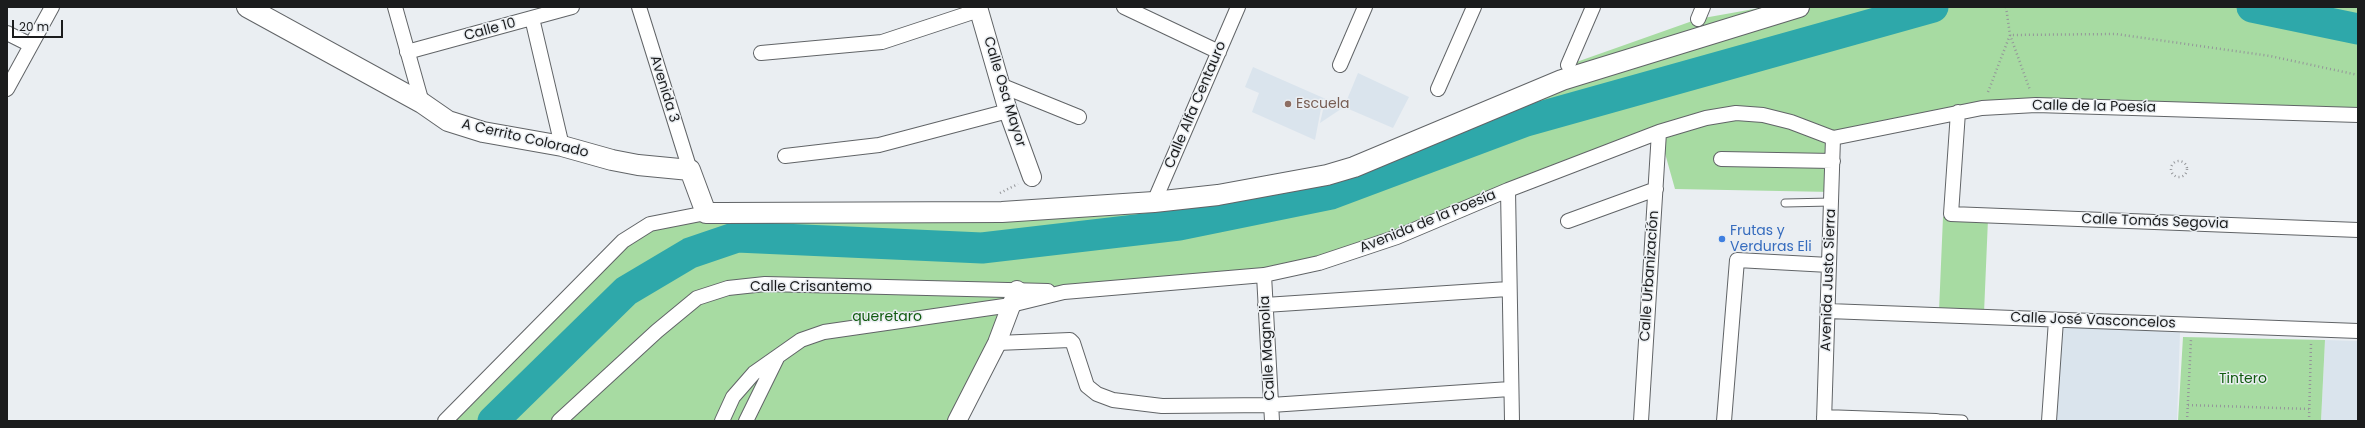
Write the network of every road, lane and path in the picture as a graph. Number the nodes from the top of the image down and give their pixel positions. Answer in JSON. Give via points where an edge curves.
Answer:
{"nodes":[{"id":1,"x":52,"y":7,"type":"edge"},
{"id":2,"x":247,"y":7,"type":"edge"},
{"id":3,"x":395,"y":7,"type":"edge"},
{"id":4,"x":572,"y":7,"type":"edge"},
{"id":5,"x":640,"y":7,"type":"edge"},
{"id":6,"x":1124,"y":7,"type":"edge"},
{"id":7,"x":1238,"y":7,"type":"edge"},
{"id":8,"x":1365,"y":7,"type":"edge"},
{"id":9,"x":1474,"y":7,"type":"edge"},
{"id":10,"x":1593,"y":7,"type":"edge"},
{"id":11,"x":1799,"y":7,"type":"edge"},
{"id":12,"x":2006,"y":7,"type":"edge"},
{"id":13,"x":978,"y":8,"type":"edge"},
{"id":14,"x":532,"y":18,"type":"junction"},
{"id":15,"x":7,"y":33,"type":"edge"},
{"id":16,"x":2010,"y":35,"type":"junction"},
{"id":17,"x":31,"y":45,"type":"junction"},
{"id":18,"x":407,"y":52,"type":"junction"},
{"id":19,"x":1219,"y":52,"type":"junction"},
{"id":20,"x":761,"y":53,"type":"dead end"},
{"id":21,"x":1340,"y":65,"type":"dead end"},
{"id":22,"x":1568,"y":65,"type":"dead end"},
{"id":23,"x":2358,"y":75,"type":"edge"},
{"id":24,"x":1000,"y":85,"type":"junction"},
{"id":25,"x":7,"y":89,"type":"edge"},
{"id":26,"x":1438,"y":89,"type":"dead end"},
{"id":27,"x":422,"y":103,"type":"junction"},
{"id":28,"x":2036,"y":105,"type":"junction"},
{"id":29,"x":1982,"y":108,"type":"junction"},
{"id":30,"x":1008,"y":111,"type":"junction"},
{"id":31,"x":1958,"y":112,"type":"junction"},
{"id":32,"x":2358,"y":115,"type":"edge"},
{"id":33,"x":1079,"y":117,"type":"dead end"},
{"id":34,"x":1659,"y":132,"type":"junction"},
{"id":35,"x":1833,"y":138,"type":"junction"},
{"id":36,"x":562,"y":146,"type":"junction"},
{"id":37,"x":785,"y":156,"type":"dead end"},
{"id":38,"x":1721,"y":159,"type":"dead end"},
{"id":39,"x":1833,"y":161,"type":"junction"},
{"id":40,"x":2185,"y":163,"type":"joint"},
{"id":41,"x":690,"y":170,"type":"junction"},
{"id":42,"x":1032,"y":177,"type":"dead end"},
{"id":43,"x":1656,"y":189,"type":"junction"},
{"id":44,"x":1508,"y":190,"type":"junction"},
{"id":45,"x":1154,"y":202,"type":"junction"},
{"id":46,"x":1831,"y":202,"type":"junction"},
{"id":47,"x":1785,"y":203,"type":"dead end"},
{"id":48,"x":706,"y":213,"type":"junction"},
{"id":49,"x":1568,"y":221,"type":"dead end"},
{"id":50,"x":2358,"y":230,"type":"edge"},
{"id":51,"x":1829,"y":265,"type":"junction"},
{"id":52,"x":1264,"y":275,"type":"junction"},
{"id":53,"x":1508,"y":289,"type":"junction"},
{"id":54,"x":1014,"y":297,"type":"junction"},
{"id":55,"x":1265,"y":305,"type":"junction"},
{"id":56,"x":1828,"y":311,"type":"junction"},
{"id":57,"x":2056,"y":320,"type":"junction"},
{"id":58,"x":2192,"y":325,"type":"junction"},
{"id":59,"x":2312,"y":330,"type":"junction"},
{"id":60,"x":2358,"y":331,"type":"edge"},
{"id":61,"x":997,"y":343,"type":"junction"},
{"id":62,"x":778,"y":356,"type":"junction"},
{"id":63,"x":1510,"y":389,"type":"junction"},
{"id":64,"x":1271,"y":405,"type":"junction"},
{"id":65,"x":2188,"y":405,"type":"junction"},
{"id":66,"x":2309,"y":410,"type":"junction"},
{"id":67,"x":1824,"y":419,"type":"edge"},
{"id":68,"x":444,"y":421,"type":"edge"},
{"id":69,"x":559,"y":421,"type":"edge"},
{"id":70,"x":722,"y":421,"type":"edge"},
{"id":71,"x":746,"y":421,"type":"edge"},
{"id":72,"x":957,"y":421,"type":"edge"},
{"id":73,"x":1272,"y":421,"type":"edge"},
{"id":74,"x":1512,"y":421,"type":"edge"},
{"id":75,"x":1641,"y":421,"type":"edge"},
{"id":76,"x":1724,"y":421,"type":"edge"},
{"id":77,"x":1936,"y":421,"type":"edge"},
{"id":78,"x":1962,"y":421,"type":"edge"},
{"id":79,"x":2049,"y":421,"type":"edge"},
{"id":80,"x":2187,"y":421,"type":"edge"},
{"id":81,"x":2309,"y":421,"type":"edge"}],
"edges":[{"from":1,"to":17,"type":"street"},
{"from":2,"to":27,"type":"main road","name":"A Cerrito Colorado"},
{"from":3,"to":18,"type":"street"},
{"from":4,"to":14,"type":"street","name":"Calle 10"},
{"from":5,"to":41,"type":"street","name":"Avenida 3"},
{"from":6,"to":19,"type":"street"},
{"from":7,"to":19,"type":"street","name":"Calle Alfa Centauro"},
{"from":8,"to":21,"type":"street"},
{"from":9,"to":26,"type":"street"},
{"from":10,"to":22,"type":"street"},
{"from":11,"to":45,"type":"main road","via":[[1562,80],[1354,167],[1327,175],[1218,195]]},
{"from":12,"to":16,"type":"path"},
{"from":13,"to":20,"type":"street","via":[[882,42]]},
{"from":13,"to":24,"type":"street","name":"Calle Osa Mayor"},
{"from":14,"to":18,"type":"street","name":"Calle 10"},
{"from":14,"to":36,"type":"street"},
{"from":15,"to":17,"type":"street"},
{"from":16,"to":23,"type":"path","via":[[2116,34],[2270,56]]},
{"from":16,"to":28,"type":"path"},
{"from":16,"to":29,"type":"path"},
{"from":17,"to":25,"type":"street"},
{"from":18,"to":27,"type":"street"},
{"from":19,"to":45,"type":"street","name":"Calle Alfa Centauro"},
{"from":24,"to":30,"type":"street","name":"Calle Osa Mayor"},
{"from":24,"to":33,"type":"street"},
{"from":27,"to":36,"type":"main road","name":"A Cerrito Colorado","via":[[448,121],[483,132]]},
{"from":28,"to":29,"type":"street","name":"Calle de la Poesía"},
{"from":28,"to":32,"type":"street","name":"Calle de la Poesía"},
{"from":29,"to":31,"type":"street","name":"Calle de la Poesía"},
{"from":30,"to":37,"type":"street","via":[[879,145]]},
{"from":30,"to":42,"type":"street","name":"Calle Osa Mayor"},
{"from":31,"to":35,"type":"street","name":"Calle de la Poesía"},
{"from":31,"to":50,"type":"street","name":"Calle Tomás Segovia","via":[[1951,214]]},
{"from":34,"to":35,"type":"street","name":"Avenida de la Poesía","via":[[1706,118],[1736,113],[1763,115],[1791,122]]},
{"from":34,"to":43,"type":"street","name":"Calle Urbanización"},
{"from":34,"to":44,"type":"street","name":"Avenida de la Poesía"},
{"from":35,"to":39,"type":"street","name":"Avenida Justo Sierra"},
{"from":36,"to":41,"type":"main road","name":"A Cerrito Colorado","via":[[638,165]]},
{"from":38,"to":39,"type":"street"},
{"from":39,"to":46,"type":"street","name":"Avenida Justo Sierra"},
{"from":40,"to":40,"type":"path","via":[[2174,161],[2174,176],[2181,178],[2188,171]]},
{"from":41,"to":48,"type":"main road"},
{"from":43,"to":49,"type":"street"},
{"from":43,"to":75,"type":"street","name":"Calle Urbanización"},
{"from":44,"to":52,"type":"street","name":"Avenida de la Poesía","via":[[1397,237],[1319,263]]},
{"from":44,"to":53,"type":"street"},
{"from":45,"to":48,"type":"main road","via":[[1002,212]]},
{"from":46,"to":47,"type":"lane"},
{"from":46,"to":51,"type":"street","name":"Avenida Justo Sierra"},
{"from":48,"to":68,"type":"street","via":[[650,224],[623,241]]},
{"from":51,"to":56,"type":"street","name":"Avenida Justo Sierra"},
{"from":51,"to":76,"type":"street","via":[[1736,260]]},
{"from":52,"to":54,"type":"street","name":"Avenida de la Poesía"},
{"from":52,"to":55,"type":"street","name":"Calle Magnolia"},
{"from":53,"to":55,"type":"street"},
{"from":53,"to":63,"type":"street"},
{"from":54,"to":61,"type":"street"},
{"from":54,"to":62,"type":"street","via":[[824,332],[801,340]]},
{"from":54,"to":69,"type":"street","name":"Calle Crisantemo","via":[[765,284],[728,288],[697,298]]},
{"from":55,"to":64,"type":"street","name":"Calle Magnolia"},
{"from":56,"to":57,"type":"street","name":"Calle José Vasconcelos"},
{"from":56,"to":67,"type":"street","name":"Avenida Justo Sierra"},
{"from":57,"to":58,"type":"street","name":"Calle José Vasconcelos"},
{"from":57,"to":79,"type":"street"},
{"from":58,"to":59,"type":"street","name":"Calle José Vasconcelos"},
{"from":58,"to":65,"type":"path"},
{"from":59,"to":60,"type":"street","name":"Calle José Vasconcelos"},
{"from":59,"to":66,"type":"path"},
{"from":61,"to":64,"type":"street","via":[[1070,340],[1087,386],[1097,394],[1113,400],[1162,406]]},
{"from":61,"to":72,"type":"street"},
{"from":62,"to":70,"type":"street","via":[[754,373],[732,397]]},
{"from":62,"to":71,"type":"street"},
{"from":63,"to":64,"type":"street"},
{"from":63,"to":74,"type":"street"},
{"from":64,"to":73,"type":"street","name":"Calle Magnolia"},
{"from":65,"to":66,"type":"path"},
{"from":65,"to":80,"type":"path"},
{"from":66,"to":81,"type":"path"},
{"from":67,"to":77,"type":"street"},
{"from":77,"to":78,"type":"street"}]}
